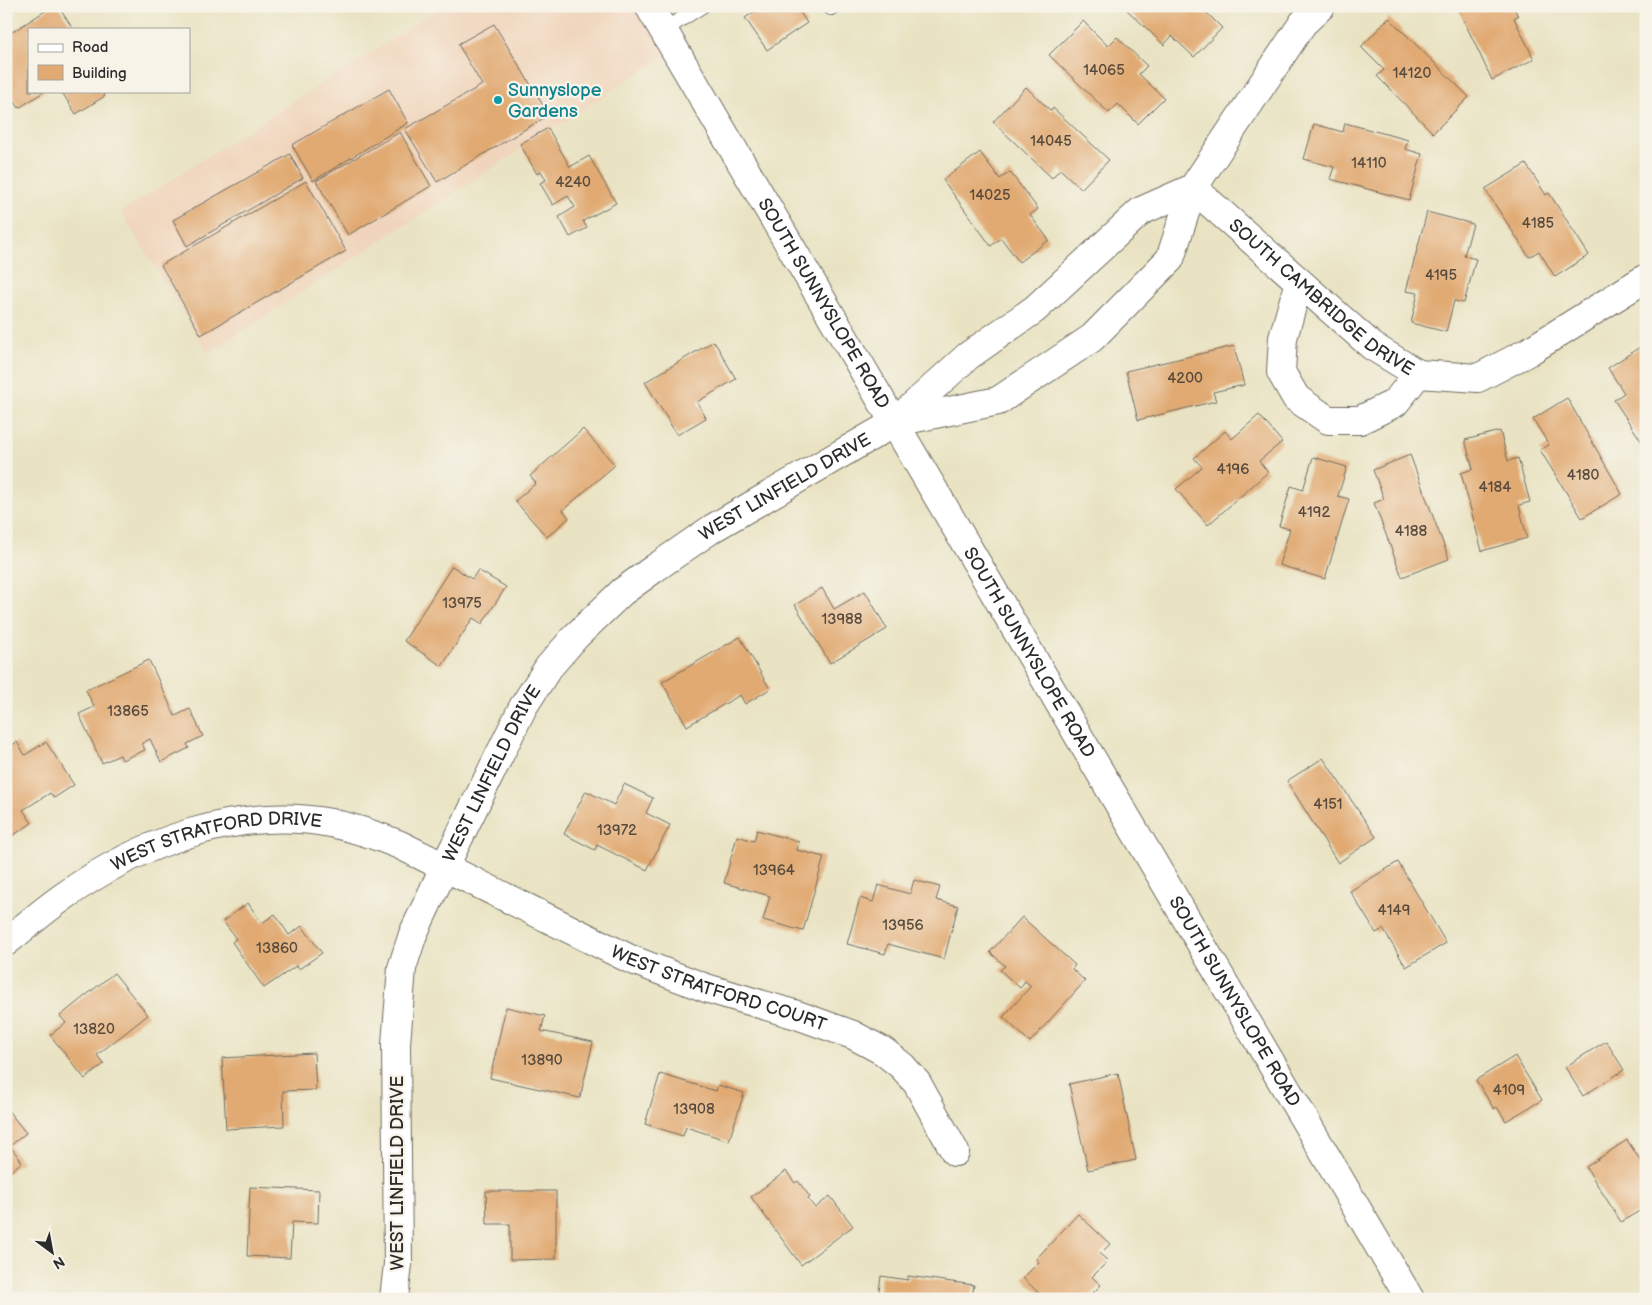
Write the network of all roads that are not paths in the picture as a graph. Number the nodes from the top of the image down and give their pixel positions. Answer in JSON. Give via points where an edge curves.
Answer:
{"nodes":[{"id":1,"x":650,"y":6,"type":"edge"},
{"id":2,"x":702,"y":6,"type":"edge"},
{"id":3,"x":1321,"y":6,"type":"edge"},
{"id":4,"x":664,"y":30,"type":"junction"},
{"id":5,"x":1193,"y":188,"type":"junction"},
{"id":6,"x":1646,"y":278,"type":"edge"},
{"id":7,"x":1299,"y":282,"type":"junction"},
{"id":8,"x":1418,"y":374,"type":"junction"},
{"id":9,"x":894,"y":423,"type":"junction"},
{"id":10,"x":444,"y":866,"type":"junction"},
{"id":11,"x":6,"y":942,"type":"edge"},
{"id":12,"x":955,"y":1152,"type":"dead end"},
{"id":13,"x":394,"y":1299,"type":"edge"},
{"id":14,"x":1410,"y":1299,"type":"edge"}],
"edges":[{"from":1,"to":4,"type":"street","name":"SOUTH SUNNYSLOPE ROAD"},
{"from":2,"to":4,"type":"lane"},
{"from":3,"to":5,"type":"street","name":"WEST LINFIELD DRIVE","via":[[1303,23]]},
{"from":4,"to":9,"type":"street","name":"SOUTH SUNNYSLOPE ROAD"},
{"from":5,"to":7,"type":"street","name":"SOUTH CAMBRIDGE DRIVE"},
{"from":5,"to":9,"type":"street","name":"WEST LINFIELD DRIVE","via":[[1141,211],[1035,309],[968,356]]},
{"from":5,"to":9,"type":"street","name":"WEST LINFIELD DRIVE","via":[[1170,259],[1092,338],[998,401]]},
{"from":6,"to":8,"type":"street","name":"SOUTH CAMBRIDGE DRIVE","via":[[1528,352],[1478,378]]},
{"from":7,"to":8,"type":"street","name":"SOUTH CAMBRIDGE DRIVE","via":[[1372,346]]},
{"from":7,"to":8,"type":"street","via":[[1283,338],[1281,372],[1296,398],[1328,420],[1360,420],[1395,403]]},
{"from":9,"to":10,"type":"street","name":"WEST LINFIELD DRIVE","via":[[713,528],[622,592],[575,637],[548,668],[523,708]]},
{"from":9,"to":14,"type":"street","name":"SOUTH SUNNYSLOPE ROAD"},
{"from":10,"to":11,"type":"street","name":"WEST STRATFORD DRIVE","via":[[371,834],[331,823],[292,819],[216,826],[127,858],[64,896]]},
{"from":10,"to":12,"type":"street","name":"WEST STRATFORD COURT","via":[[630,959],[706,988],[844,1032],[875,1047],[902,1066],[916,1083]]},
{"from":10,"to":13,"type":"street","name":"WEST LINFIELD DRIVE","via":[[413,934],[402,968],[399,991],[396,1044],[398,1264]]}]}
